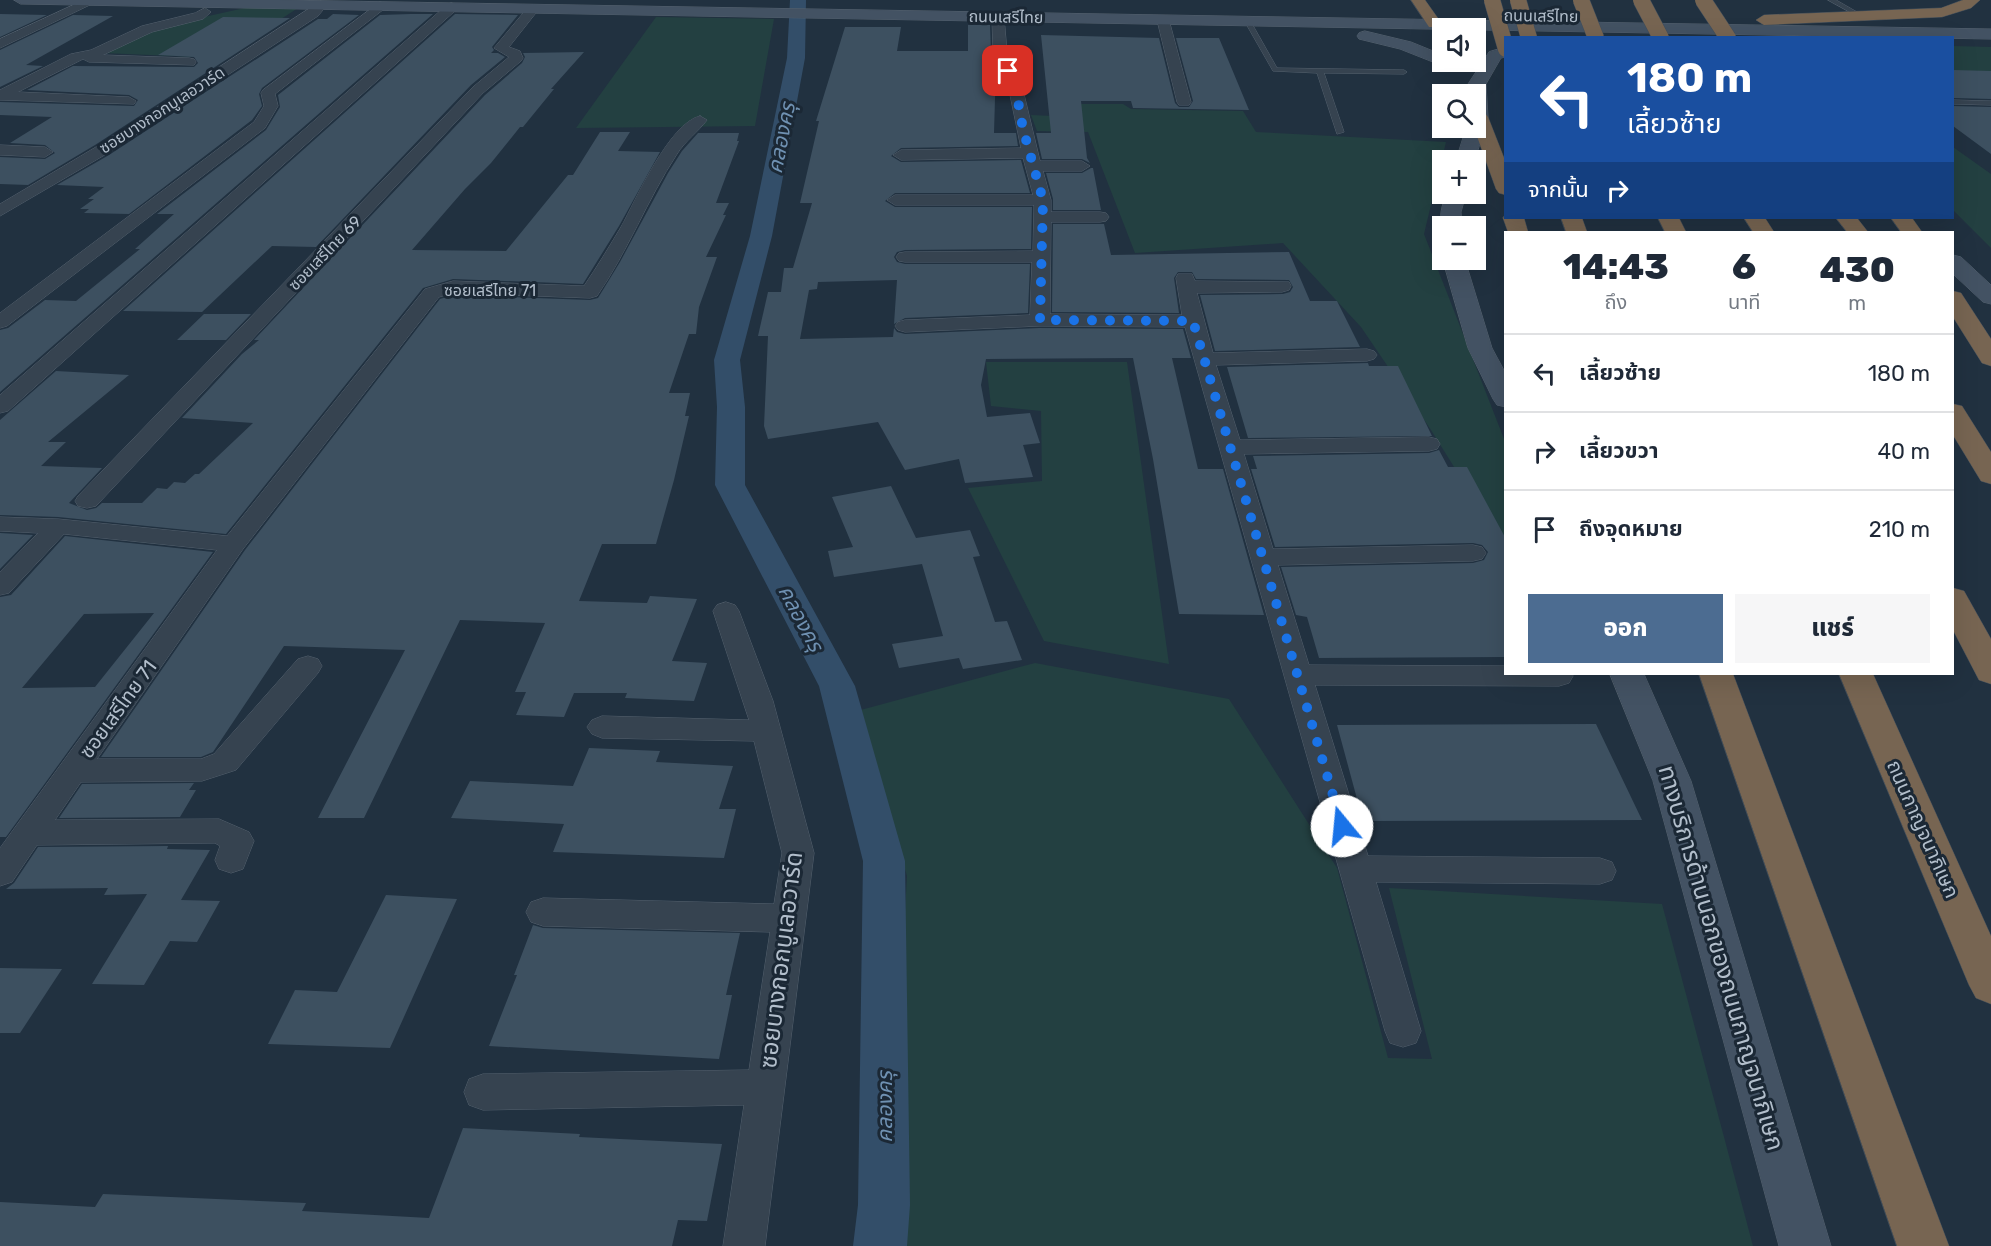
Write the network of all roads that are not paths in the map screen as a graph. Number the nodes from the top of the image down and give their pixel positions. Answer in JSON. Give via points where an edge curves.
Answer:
{"nodes":[{"id":1,"x":21,"y":0,"type":"edge"},
{"id":2,"x":622,"y":0,"type":"edge"},
{"id":3,"x":641,"y":0,"type":"edge"},
{"id":4,"x":1418,"y":0,"type":"edge"},
{"id":5,"x":1492,"y":0,"type":"edge"},
{"id":6,"x":1518,"y":0,"type":"edge"},
{"id":7,"x":1581,"y":0,"type":"edge"},
{"id":8,"x":1641,"y":0,"type":"edge"},
{"id":9,"x":1703,"y":0,"type":"edge"},
{"id":10,"x":1826,"y":0,"type":"edge"},
{"id":11,"x":1832,"y":0,"type":"edge"},
{"id":12,"x":1973,"y":0,"type":"edge"},
{"id":13,"x":90,"y":2,"type":"junction"},
{"id":14,"x":324,"y":3,"type":"edge"},
{"id":15,"x":240,"y":4,"type":"junction"},
{"id":16,"x":380,"y":6,"type":"junction"},
{"id":17,"x":452,"y":7,"type":"junction"},
{"id":18,"x":715,"y":7,"type":"junction"},
{"id":19,"x":533,"y":9,"type":"junction"},
{"id":20,"x":868,"y":10,"type":"junction"},
{"id":21,"x":1181,"y":10,"type":"junction"},
{"id":22,"x":1248,"y":14,"type":"junction"},
{"id":23,"x":1861,"y":16,"type":"junction"},
{"id":24,"x":998,"y":17,"type":"junction"},
{"id":25,"x":1431,"y":19,"type":"junction"},
{"id":26,"x":1163,"y":20,"type":"junction"},
{"id":27,"x":1764,"y":20,"type":"junction"},
{"id":28,"x":1273,"y":22,"type":"junction"},
{"id":29,"x":1991,"y":24,"type":"edge"},
{"id":30,"x":1991,"y":35,"type":"edge"},
{"id":31,"x":1528,"y":36,"type":"edge"},
{"id":32,"x":1595,"y":36,"type":"edge"},
{"id":33,"x":1660,"y":36,"type":"edge"},
{"id":34,"x":1727,"y":36,"type":"edge"},
{"id":35,"x":1954,"y":38,"type":"edge"},
{"id":36,"x":0,"y":44,"type":"edge"},
{"id":37,"x":1504,"y":44,"type":"edge"},
{"id":38,"x":1504,"y":52,"type":"edge"},
{"id":39,"x":76,"y":57,"type":"junction"},
{"id":40,"x":1432,"y":57,"type":"edge"},
{"id":41,"x":189,"y":62,"type":"dead end"},
{"id":42,"x":1320,"y":70,"type":"junction"},
{"id":43,"x":1404,"y":72,"type":"dead end"},
{"id":44,"x":1460,"y":72,"type":"edge"},
{"id":45,"x":1477,"y":84,"type":"joint"},
{"id":46,"x":0,"y":96,"type":"edge"},
{"id":47,"x":129,"y":101,"type":"dead end"},
{"id":48,"x":1184,"y":102,"type":"dead end"},
{"id":49,"x":1954,"y":102,"type":"edge"},
{"id":50,"x":1991,"y":102,"type":"edge"},
{"id":51,"x":700,"y":120,"type":"dead end"},
{"id":52,"x":1340,"y":132,"type":"dead end"},
{"id":53,"x":1483,"y":138,"type":"edge"},
{"id":54,"x":0,"y":150,"type":"edge"},
{"id":55,"x":45,"y":152,"type":"dead end"},
{"id":56,"x":901,"y":155,"type":"dead end"},
{"id":57,"x":1031,"y":159,"type":"junction"},
{"id":58,"x":1082,"y":166,"type":"dead end"},
{"id":59,"x":1504,"y":185,"type":"edge"},
{"id":60,"x":239,"y":195,"type":"junction"},
{"id":61,"x":264,"y":195,"type":"dead end"},
{"id":62,"x":895,"y":200,"type":"dead end"},
{"id":63,"x":1043,"y":209,"type":"junction"},
{"id":64,"x":0,"y":211,"type":"edge"},
{"id":65,"x":1100,"y":217,"type":"dead end"},
{"id":66,"x":1903,"y":219,"type":"edge"},
{"id":67,"x":1919,"y":231,"type":"edge"},
{"id":68,"x":1040,"y":256,"type":"junction"},
{"id":69,"x":905,"y":257,"type":"dead end"},
{"id":70,"x":1954,"y":263,"type":"edge"},
{"id":71,"x":1458,"y":270,"type":"edge"},
{"id":72,"x":1282,"y":286,"type":"dead end"},
{"id":73,"x":1991,"y":297,"type":"edge"},
{"id":74,"x":1954,"y":300,"type":"edge"},
{"id":75,"x":1040,"y":320,"type":"junction"},
{"id":76,"x":1193,"y":321,"type":"junction"},
{"id":77,"x":0,"y":322,"type":"edge"},
{"id":78,"x":905,"y":326,"type":"dead end"},
{"id":79,"x":1367,"y":355,"type":"dead end"},
{"id":80,"x":1991,"y":358,"type":"edge"},
{"id":81,"x":1205,"y":360,"type":"junction"},
{"id":82,"x":1504,"y":395,"type":"edge"},
{"id":83,"x":0,"y":406,"type":"edge"},
{"id":84,"x":1954,"y":414,"type":"edge"},
{"id":85,"x":1429,"y":444,"type":"dead end"},
{"id":86,"x":1230,"y":447,"type":"junction"},
{"id":87,"x":1991,"y":475,"type":"edge"},
{"id":88,"x":87,"y":501,"type":"dead end"},
{"id":89,"x":0,"y":524,"type":"edge"},
{"id":90,"x":58,"y":526,"type":"junction"},
{"id":91,"x":234,"y":544,"type":"junction"},
{"id":92,"x":1473,"y":553,"type":"dead end"},
{"id":93,"x":1263,"y":557,"type":"junction"},
{"id":94,"x":0,"y":587,"type":"edge"},
{"id":95,"x":1954,"y":600,"type":"edge"},
{"id":96,"x":726,"y":611,"type":"dead end"},
{"id":97,"x":308,"y":666,"type":"dead end"},
{"id":98,"x":1991,"y":672,"type":"edge"},
{"id":99,"x":1297,"y":675,"type":"junction"},
{"id":100,"x":1627,"y":675,"type":"edge"},
{"id":101,"x":1700,"y":675,"type":"edge"},
{"id":102,"x":1716,"y":675,"type":"edge"},
{"id":103,"x":1856,"y":675,"type":"edge"},
{"id":104,"x":1559,"y":676,"type":"dead end"},
{"id":105,"x":602,"y":727,"type":"dead end"},
{"id":106,"x":767,"y":731,"type":"junction"},
{"id":107,"x":73,"y":771,"type":"junction"},
{"id":108,"x":1761,"y":794,"type":"junction"},
{"id":109,"x":29,"y":833,"type":"junction"},
{"id":110,"x":231,"y":860,"type":"dead end"},
{"id":111,"x":1355,"y":869,"type":"junction"},
{"id":112,"x":1600,"y":871,"type":"dead end"},
{"id":113,"x":0,"y":873,"type":"edge"},
{"id":114,"x":543,"y":912,"type":"dead end"},
{"id":115,"x":789,"y":918,"type":"junction"},
{"id":116,"x":1991,"y":985,"type":"edge"},
{"id":117,"x":1403,"y":1030,"type":"dead end"},
{"id":118,"x":766,"y":1087,"type":"junction"},
{"id":119,"x":483,"y":1092,"type":"dead end"},
{"id":120,"x":744,"y":1246,"type":"edge"},
{"id":121,"x":1805,"y":1246,"type":"edge"},
{"id":122,"x":1923,"y":1246,"type":"edge"}],
"edges":[{"from":1,"to":13,"type":"main road","name":"ถนนเสรีไทย"},
{"from":2,"to":3,"type":"main road","name":"ถนนเสรีไทย"},
{"from":3,"to":18,"type":"main road","name":"ถนนเสรีไทย"},
{"from":4,"to":25,"type":"highway"},
{"from":5,"to":37,"type":"highway","bridge":true},
{"from":6,"to":31,"type":"highway","bridge":true},
{"from":7,"to":32,"type":"highway","bridge":true},
{"from":8,"to":33,"type":"highway","bridge":true},
{"from":9,"to":34,"type":"highway","bridge":true},
{"from":10,"to":11,"type":"lane"},
{"from":11,"to":23,"type":"lane"},
{"from":12,"to":23,"type":"highway","via":[[1942,12]]},
{"from":13,"to":15,"type":"main road","name":"ถนนเสรีไทย"},
{"from":13,"to":36,"type":"street"},
{"from":14,"to":15,"type":"main road","name":"ถนนเสรีไทย"},
{"from":14,"to":16,"type":"main road","name":"ถนนเสรีไทย"},
{"from":14,"to":64,"type":"street","name":"ซอยบางกอกบูเลอวาร์ด","via":[[102,150]]},
{"from":15,"to":39,"type":"street","via":[[141,27],[95,53]]},
{"from":16,"to":17,"type":"main road","name":"ถนนเสรีไทย"},
{"from":16,"to":77,"type":"street","via":[[267,93],[271,106],[260,125]]},
{"from":17,"to":19,"type":"main road","name":"ถนนเสรีไทย"},
{"from":17,"to":60,"type":"street"},
{"from":18,"to":19,"type":"main road","name":"ถนนเสรีไทย"},
{"from":18,"to":20,"type":"main road","name":"ถนนเสรีไทย"},
{"from":19,"to":88,"type":"street","name":"ซอยเสรีไทย 69","via":[[501,48],[516,58],[478,90]]},
{"from":20,"to":21,"type":"main road","name":"ถนนเสรีไทย"},
{"from":20,"to":24,"type":"main road","name":"ถนนเสรีไทย"},
{"from":21,"to":22,"type":"main road"},
{"from":21,"to":25,"type":"main road","name":"ถนนเสรีไทย"},
{"from":22,"to":26,"type":"main road","name":"ถนนเสรีไทย"},
{"from":22,"to":28,"type":"main road","name":"ถนนเสรีไทย"},
{"from":22,"to":42,"type":"lane","via":[[1275,70]]},
{"from":23,"to":27,"type":"highway"},
{"from":24,"to":26,"type":"main road","name":"ถนนเสรีไทย"},
{"from":24,"to":57,"type":"street","via":[[1000,52],[1016,90]]},
{"from":25,"to":27,"type":"main road","name":"ถนนเสรีไทย"},
{"from":25,"to":28,"type":"main road","name":"ถนนเสรีไทย"},
{"from":25,"to":30,"type":"main road","name":"ถนนเสรีไทย"},
{"from":26,"to":48,"type":"street"},
{"from":27,"to":29,"type":"main road","name":"ถนนเสรีไทย"},
{"from":28,"to":40,"type":"main road","via":[[1405,45]]},
{"from":30,"to":35,"type":"main road"},
{"from":38,"to":45,"type":"main road","via":[[1495,55]]},
{"from":39,"to":41,"type":"street"},
{"from":39,"to":46,"type":"street"},
{"from":42,"to":43,"type":"lane"},
{"from":42,"to":52,"type":"lane"},
{"from":44,"to":45,"type":"main road"},
{"from":46,"to":47,"type":"street"},
{"from":49,"to":50,"type":"lane"},
{"from":51,"to":91,"type":"street","name":"ซอยเสรีไทย 71","via":[[691,125],[671,151],[590,292],[453,287],[432,293]]},
{"from":53,"to":59,"type":"highway"},
{"from":54,"to":55,"type":"street"},
{"from":56,"to":57,"type":"street"},
{"from":57,"to":58,"type":"street"},
{"from":57,"to":63,"type":"street"},
{"from":60,"to":61,"type":"street"},
{"from":60,"to":83,"type":"street"},
{"from":62,"to":63,"type":"street"},
{"from":63,"to":65,"type":"street"},
{"from":63,"to":68,"type":"street"},
{"from":66,"to":67,"type":"main road"},
{"from":68,"to":69,"type":"street"},
{"from":68,"to":75,"type":"street"},
{"from":70,"to":73,"type":"main road"},
{"from":71,"to":82,"type":"main road","via":[[1480,348]]},
{"from":72,"to":76,"type":"street","via":[[1186,283]]},
{"from":74,"to":80,"type":"highway"},
{"from":75,"to":76,"type":"street"},
{"from":75,"to":78,"type":"street"},
{"from":76,"to":81,"type":"street"},
{"from":79,"to":81,"type":"street"},
{"from":81,"to":86,"type":"street"},
{"from":84,"to":87,"type":"highway"},
{"from":85,"to":86,"type":"street"},
{"from":86,"to":93,"type":"street"},
{"from":89,"to":90,"type":"street"},
{"from":90,"to":91,"type":"street"},
{"from":90,"to":94,"type":"street"},
{"from":91,"to":107,"type":"street","name":"ซอยเสรีไทย 71"},
{"from":92,"to":93,"type":"street"},
{"from":93,"to":99,"type":"street"},
{"from":95,"to":98,"type":"highway"},
{"from":96,"to":106,"type":"street","name":"ซอยบางกอกบูเลอวาร์ด"},
{"from":97,"to":107,"type":"street","via":[[232,754],[217,766],[202,770]]},
{"from":99,"to":104,"type":"street"},
{"from":99,"to":111,"type":"street"},
{"from":100,"to":121,"type":"main road","name":"ทางบริการด้านนอกของถนนกาญจนาภิเษก","via":[[1672,781]]},
{"from":101,"to":108,"type":"highway"},
{"from":102,"to":108,"type":"highway"},
{"from":103,"to":116,"type":"highway","name":"ถนนกาญจนาภิเษก"},
{"from":105,"to":106,"type":"street"},
{"from":106,"to":115,"type":"street","name":"ซอยบางกอกบูเลอวาร์ด","via":[[798,853]]},
{"from":107,"to":109,"type":"street","name":"ซอยเสรีไทย 71"},
{"from":108,"to":122,"type":"highway"},
{"from":109,"to":110,"type":"street","via":[[219,831],[238,841]]},
{"from":109,"to":113,"type":"street","name":"ซอยเสรีไทย 71"},
{"from":111,"to":112,"type":"street"},
{"from":111,"to":117,"type":"street"},
{"from":114,"to":115,"type":"street"},
{"from":115,"to":118,"type":"street","name":"ซอยบางกอกบูเลอวาร์ด"},
{"from":118,"to":119,"type":"street"},
{"from":118,"to":120,"type":"street","name":"ซอยบางกอกบูเลอวาร์ด"}]}
